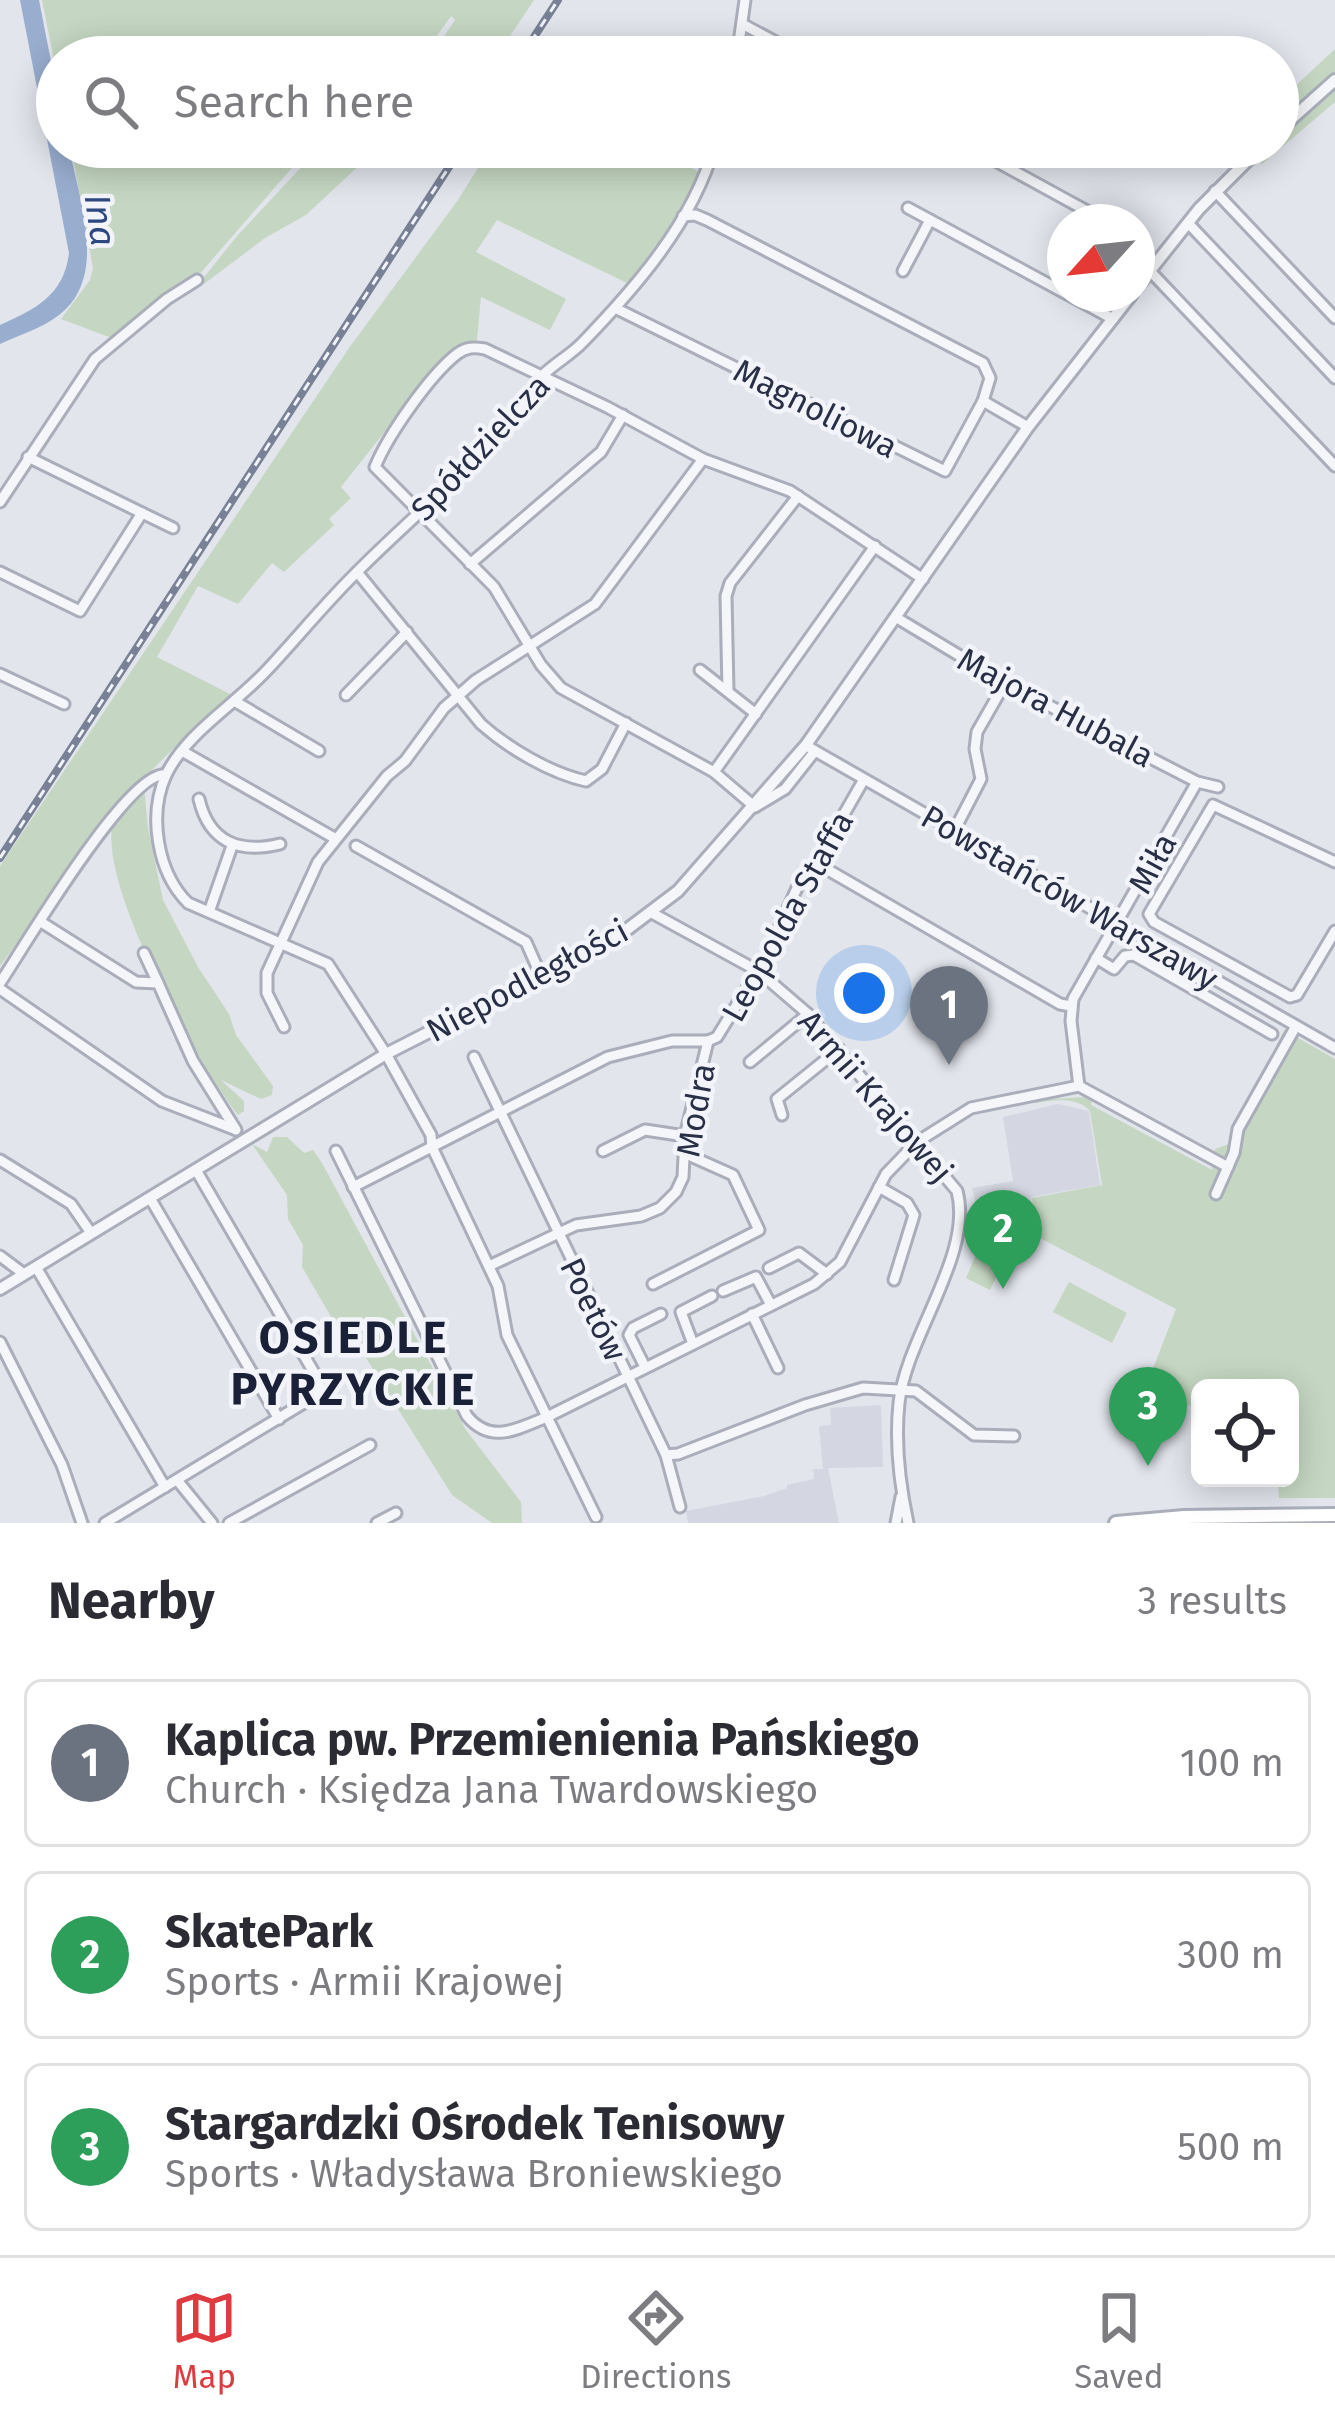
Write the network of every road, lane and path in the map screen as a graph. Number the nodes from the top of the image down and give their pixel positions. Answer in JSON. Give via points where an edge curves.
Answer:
{"nodes":[{"id":1,"x":745,"y":0,"type":"edge"},
{"id":2,"x":744,"y":25,"type":"junction"},
{"id":3,"x":742,"y":36,"type":"edge"},
{"id":4,"x":765,"y":36,"type":"edge"},
{"id":5,"x":1335,"y":80,"type":"edge"},
{"id":6,"x":1299,"y":112,"type":"edge"},
{"id":7,"x":707,"y":168,"type":"edge"},
{"id":8,"x":1008,"y":168,"type":"edge"},
{"id":9,"x":1239,"y":168,"type":"edge"},
{"id":10,"x":1215,"y":191,"type":"junction"},
{"id":11,"x":1074,"y":204,"type":"edge"},
{"id":12,"x":908,"y":208,"type":"dead end"},
{"id":13,"x":683,"y":216,"type":"junction"},
{"id":14,"x":930,"y":220,"type":"junction"},
{"id":15,"x":1188,"y":223,"type":"junction"},
{"id":16,"x":1155,"y":265,"type":"edge"},
{"id":17,"x":903,"y":272,"type":"dead end"},
{"id":18,"x":1155,"y":276,"type":"edge"},
{"id":19,"x":197,"y":280,"type":"dead end"},
{"id":20,"x":1047,"y":283,"type":"edge"},
{"id":21,"x":615,"y":308,"type":"junction"},
{"id":22,"x":1100,"y":312,"type":"edge"},
{"id":23,"x":1118,"y":312,"type":"edge"},
{"id":24,"x":1335,"y":318,"type":"edge"},
{"id":25,"x":1113,"y":319,"type":"junction"},
{"id":26,"x":543,"y":375,"type":"junction"},
{"id":27,"x":1335,"y":378,"type":"edge"},
{"id":28,"x":982,"y":401,"type":"junction"},
{"id":29,"x":622,"y":415,"type":"junction"},
{"id":30,"x":1028,"y":427,"type":"junction"},
{"id":31,"x":28,"y":457,"type":"junction"},
{"id":32,"x":704,"y":459,"type":"junction"},
{"id":33,"x":1335,"y":466,"type":"edge"},
{"id":34,"x":798,"y":496,"type":"junction"},
{"id":35,"x":0,"y":502,"type":"edge"},
{"id":36,"x":142,"y":513,"type":"junction"},
{"id":37,"x":420,"y":514,"type":"junction"},
{"id":38,"x":173,"y":528,"type":"dead end"},
{"id":39,"x":875,"y":546,"type":"junction"},
{"id":40,"x":470,"y":564,"type":"junction"},
{"id":41,"x":0,"y":572,"type":"edge"},
{"id":42,"x":357,"y":572,"type":"junction"},
{"id":43,"x":923,"y":579,"type":"junction"},
{"id":44,"x":897,"y":618,"type":"junction"},
{"id":45,"x":407,"y":632,"type":"junction"},
{"id":46,"x":530,"y":646,"type":"junction"},
{"id":47,"x":700,"y":670,"type":"dead end"},
{"id":48,"x":0,"y":674,"type":"edge"},
{"id":49,"x":1005,"y":683,"type":"junction"},
{"id":50,"x":728,"y":691,"type":"junction"},
{"id":51,"x":458,"y":694,"type":"junction"},
{"id":52,"x":346,"y":695,"type":"dead end"},
{"id":53,"x":236,"y":702,"type":"junction"},
{"id":54,"x":64,"y":704,"type":"dead end"},
{"id":55,"x":756,"y":714,"type":"junction"},
{"id":56,"x":626,"y":723,"type":"junction"},
{"id":57,"x":810,"y":748,"type":"junction"},
{"id":58,"x":182,"y":751,"type":"junction"},
{"id":59,"x":319,"y":751,"type":"dead end"},
{"id":60,"x":714,"y":772,"type":"junction"},
{"id":61,"x":166,"y":775,"type":"junction"},
{"id":62,"x":863,"y":781,"type":"junction"},
{"id":63,"x":1197,"y":782,"type":"junction"},
{"id":64,"x":1218,"y":787,"type":"dead end"},
{"id":65,"x":199,"y":799,"type":"dead end"},
{"id":66,"x":755,"y":806,"type":"junction"},
{"id":67,"x":954,"y":831,"type":"junction"},
{"id":68,"x":1167,"y":836,"type":"junction"},
{"id":69,"x":337,"y":839,"type":"junction"},
{"id":70,"x":280,"y":844,"type":"dead end"},
{"id":71,"x":232,"y":846,"type":"junction"},
{"id":72,"x":356,"y":846,"type":"dead end"},
{"id":73,"x":1186,"y":848,"type":"junction"},
{"id":74,"x":1335,"y":862,"type":"edge"},
{"id":75,"x":816,"y":863,"type":"junction"},
{"id":76,"x":208,"y":912,"type":"junction"},
{"id":77,"x":652,"y":913,"type":"junction"},
{"id":78,"x":40,"y":922,"type":"junction"},
{"id":79,"x":1116,"y":924,"type":"junction"},
{"id":80,"x":1335,"y":931,"type":"edge"},
{"id":81,"x":281,"y":944,"type":"junction"},
{"id":82,"x":143,"y":952,"type":"dead end"},
{"id":83,"x":1096,"y":958,"type":"junction"},
{"id":84,"x":758,"y":970,"type":"junction"},
{"id":85,"x":541,"y":976,"type":"junction"},
{"id":86,"x":1252,"y":976,"type":"junction"},
{"id":87,"x":158,"y":983,"type":"junction"},
{"id":88,"x":0,"y":986,"type":"edge"},
{"id":89,"x":1242,"y":995,"type":"junction"},
{"id":90,"x":1071,"y":1006,"type":"junction"},
{"id":91,"x":1265,"y":1009,"type":"junction"},
{"id":92,"x":808,"y":1014,"type":"junction"},
{"id":93,"x":1256,"y":1025,"type":"junction"},
{"id":94,"x":1296,"y":1026,"type":"junction"},
{"id":95,"x":284,"y":1027,"type":"dead end"},
{"id":96,"x":1272,"y":1034,"type":"dead end"},
{"id":97,"x":708,"y":1041,"type":"junction"},
{"id":98,"x":1335,"y":1048,"type":"edge"},
{"id":99,"x":839,"y":1049,"type":"junction"},
{"id":100,"x":386,"y":1054,"type":"junction"},
{"id":101,"x":474,"y":1057,"type":"dead end"},
{"id":102,"x":750,"y":1062,"type":"dead end"},
{"id":103,"x":1079,"y":1086,"type":"junction"},
{"id":104,"x":501,"y":1112,"type":"junction"},
{"id":105,"x":782,"y":1115,"type":"dead end"},
{"id":106,"x":236,"y":1130,"type":"junction"},
{"id":107,"x":686,"y":1136,"type":"junction"},
{"id":108,"x":249,"y":1138,"type":"junction"},
{"id":109,"x":917,"y":1142,"type":"junction"},
{"id":110,"x":432,"y":1147,"type":"junction"},
{"id":111,"x":336,"y":1151,"type":"dead end"},
{"id":112,"x":603,"y":1151,"type":"dead end"},
{"id":113,"x":686,"y":1154,"type":"junction"},
{"id":114,"x":0,"y":1160,"type":"edge"},
{"id":115,"x":1228,"y":1167,"type":"junction"},
{"id":116,"x":196,"y":1171,"type":"junction"},
{"id":117,"x":353,"y":1187,"type":"junction"},
{"id":118,"x":879,"y":1187,"type":"junction"},
{"id":119,"x":1216,"y":1194,"type":"dead end"},
{"id":120,"x":150,"y":1198,"type":"junction"},
{"id":121,"x":91,"y":1233,"type":"junction"},
{"id":122,"x":557,"y":1233,"type":"junction"},
{"id":123,"x":0,"y":1256,"type":"edge"},
{"id":124,"x":489,"y":1266,"type":"junction"},
{"id":125,"x":769,"y":1268,"type":"dead end"},
{"id":126,"x":30,"y":1270,"type":"junction"},
{"id":127,"x":827,"y":1274,"type":"junction"},
{"id":128,"x":894,"y":1280,"type":"dead end"},
{"id":129,"x":653,"y":1284,"type":"dead end"},
{"id":130,"x":0,"y":1289,"type":"edge"},
{"id":131,"x":771,"y":1304,"type":"junction"},
{"id":132,"x":662,"y":1314,"type":"dead end"},
{"id":133,"x":752,"y":1314,"type":"junction"},
{"id":134,"x":0,"y":1342,"type":"edge"},
{"id":135,"x":693,"y":1344,"type":"junction"},
{"id":136,"x":645,"y":1366,"type":"junction"},
{"id":137,"x":778,"y":1368,"type":"dead end"},
{"id":138,"x":627,"y":1376,"type":"junction"},
{"id":139,"x":902,"y":1389,"type":"junction"},
{"id":140,"x":547,"y":1417,"type":"junction"},
{"id":141,"x":279,"y":1419,"type":"junction"},
{"id":142,"x":1014,"y":1436,"type":"dead end"},
{"id":143,"x":370,"y":1445,"type":"dead end"},
{"id":144,"x":666,"y":1455,"type":"junction"},
{"id":145,"x":177,"y":1480,"type":"junction"},
{"id":146,"x":165,"y":1487,"type":"junction"},
{"id":147,"x":902,"y":1492,"type":"junction"},
{"id":148,"x":680,"y":1507,"type":"dead end"},
{"id":149,"x":396,"y":1513,"type":"dead end"},
{"id":150,"x":1335,"y":1515,"type":"edge"},
{"id":151,"x":596,"y":1517,"type":"dead end"},
{"id":152,"x":82,"y":1523,"type":"edge"},
{"id":153,"x":105,"y":1523,"type":"edge"},
{"id":154,"x":212,"y":1523,"type":"edge"},
{"id":155,"x":230,"y":1523,"type":"edge"},
{"id":156,"x":377,"y":1523,"type":"edge"},
{"id":157,"x":896,"y":1523,"type":"edge"},
{"id":158,"x":908,"y":1523,"type":"edge"},
{"id":159,"x":1116,"y":1523,"type":"edge"}],
"edges":[{"from":1,"to":2,"type":"street"},
{"from":2,"to":3,"type":"street"},
{"from":2,"to":4,"type":"street"},
{"from":5,"to":6,"type":"street"},
{"from":7,"to":13,"type":"street","name":"Spółdzielcza"},
{"from":8,"to":11,"type":"street"},
{"from":9,"to":10,"type":"street"},
{"from":10,"to":15,"type":"street"},
{"from":10,"to":24,"type":"street"},
{"from":12,"to":14,"type":"street"},
{"from":13,"to":21,"type":"street","name":"Spółdzielcza"},
{"from":13,"to":28,"type":"street","via":[[707,220],[983,363],[991,378]]},
{"from":14,"to":17,"type":"street"},
{"from":14,"to":20,"type":"street"},
{"from":15,"to":16,"type":"street"},
{"from":15,"to":27,"type":"street"},
{"from":18,"to":33,"type":"street"},
{"from":19,"to":31,"type":"street","via":[[95,359]]},
{"from":21,"to":26,"type":"street","name":"Spółdzielcza"},
{"from":21,"to":28,"type":"street","name":"Magnoliowa","via":[[945,472]]},
{"from":22,"to":25,"type":"street"},
{"from":23,"to":25,"type":"street","name":"Niepodległości"},
{"from":25,"to":30,"type":"street","name":"Niepodległości"},
{"from":26,"to":29,"type":"street"},
{"from":26,"to":37,"type":"street","name":"Spółdzielcza"},
{"from":26,"to":37,"type":"street","via":[[485,349],[460,351],[375,467]]},
{"from":28,"to":30,"type":"street"},
{"from":29,"to":32,"type":"street"},
{"from":29,"to":40,"type":"street","via":[[601,452]]},
{"from":30,"to":43,"type":"street","name":"Niepodległości"},
{"from":31,"to":35,"type":"street"},
{"from":31,"to":36,"type":"street"},
{"from":32,"to":34,"type":"street"},
{"from":32,"to":46,"type":"street","via":[[595,604]]},
{"from":34,"to":39,"type":"street"},
{"from":34,"to":50,"type":"street","via":[[730,584]]},
{"from":36,"to":38,"type":"street"},
{"from":36,"to":41,"type":"street","via":[[80,611]]},
{"from":37,"to":40,"type":"street"},
{"from":37,"to":42,"type":"street","name":"Spółdzielcza"},
{"from":39,"to":43,"type":"street"},
{"from":39,"to":55,"type":"street"},
{"from":40,"to":46,"type":"street"},
{"from":42,"to":45,"type":"street"},
{"from":42,"to":53,"type":"street","name":"Spółdzielcza"},
{"from":43,"to":44,"type":"street","name":"Niepodległości"},
{"from":44,"to":49,"type":"street","name":"Majora Hubala"},
{"from":44,"to":57,"type":"street","name":"Niepodległości"},
{"from":45,"to":51,"type":"street"},
{"from":45,"to":52,"type":"street"},
{"from":46,"to":51,"type":"street"},
{"from":46,"to":56,"type":"street","via":[[561,688]]},
{"from":47,"to":50,"type":"street"},
{"from":48,"to":54,"type":"street"},
{"from":49,"to":63,"type":"street","name":"Majora Hubala"},
{"from":49,"to":67,"type":"street","via":[[976,732],[981,779]]},
{"from":50,"to":55,"type":"street"},
{"from":51,"to":56,"type":"street","via":[[496,737],[586,782]]},
{"from":51,"to":69,"type":"street"},
{"from":53,"to":58,"type":"street","name":"Spółdzielcza"},
{"from":53,"to":59,"type":"street"},
{"from":55,"to":60,"type":"street"},
{"from":56,"to":60,"type":"street"},
{"from":57,"to":62,"type":"street","name":"Powstańców Warszawy"},
{"from":57,"to":66,"type":"street","name":"Niepodległości"},
{"from":58,"to":61,"type":"street","name":"Spółdzielcza"},
{"from":58,"to":69,"type":"street"},
{"from":60,"to":66,"type":"street"},
{"from":61,"to":76,"type":"street","via":[[158,818],[163,863],[181,896]]},
{"from":61,"to":78,"type":"street","via":[[147,779],[116,813]]},
{"from":62,"to":67,"type":"street","name":"Powstańców Warszawy"},
{"from":62,"to":75,"type":"street","name":"Leopolda Staffa"},
{"from":63,"to":64,"type":"street","name":"Majora Hubala"},
{"from":63,"to":68,"type":"street","name":"Miła"},
{"from":65,"to":71,"type":"street","via":[[206,822]]},
{"from":66,"to":77,"type":"street","name":"Niepodległości"},
{"from":67,"to":79,"type":"street","name":"Powstańców Warszawy"},
{"from":68,"to":73,"type":"street"},
{"from":68,"to":79,"type":"street","name":"Miła"},
{"from":69,"to":81,"type":"street"},
{"from":70,"to":71,"type":"street"},
{"from":71,"to":76,"type":"street"},
{"from":72,"to":85,"type":"street","via":[[526,942]]},
{"from":73,"to":74,"type":"street","via":[[1214,806]]},
{"from":73,"to":86,"type":"street","via":[[1150,918]]},
{"from":75,"to":84,"type":"street","name":"Leopolda Staffa"},
{"from":75,"to":90,"type":"street"},
{"from":76,"to":81,"type":"street"},
{"from":77,"to":84,"type":"street","name":"Armii Krajowej"},
{"from":77,"to":85,"type":"street","name":"Niepodległości"},
{"from":78,"to":87,"type":"street","via":[[136,982]]},
{"from":78,"to":88,"type":"street"},
{"from":79,"to":83,"type":"street","name":"Miła"},
{"from":79,"to":89,"type":"street","name":"Powstańców Warszawy"},
{"from":80,"to":86,"type":"street","via":[[1294,996]]},
{"from":81,"to":95,"type":"street","via":[[267,993]]},
{"from":81,"to":100,"type":"street","via":[[328,964]]},
{"from":82,"to":87,"type":"street"},
{"from":83,"to":90,"type":"street","name":"Miła"},
{"from":83,"to":93,"type":"street","via":[[1114,969],[1133,955]]},
{"from":84,"to":92,"type":"street","name":"Armii Krajowej"},
{"from":84,"to":97,"type":"street","name":"Leopolda Staffa","via":[[724,1030]]},
{"from":85,"to":100,"type":"street","name":"Niepodległości"},
{"from":86,"to":89,"type":"street"},
{"from":87,"to":106,"type":"street"},
{"from":88,"to":106,"type":"street","via":[[162,1101]]},
{"from":89,"to":91,"type":"street","name":"Powstańców Warszawy"},
{"from":90,"to":103,"type":"street"},
{"from":91,"to":93,"type":"street"},
{"from":91,"to":94,"type":"street","name":"Powstańców Warszawy"},
{"from":92,"to":99,"type":"street","name":"Armii Krajowej"},
{"from":92,"to":102,"type":"street"},
{"from":93,"to":96,"type":"street"},
{"from":94,"to":98,"type":"street","name":"Powstańców Warszawy"},
{"from":94,"to":115,"type":"street","via":[[1238,1130]]},
{"from":97,"to":104,"type":"street","name":"Leopolda Staffa","via":[[608,1057]]},
{"from":97,"to":107,"type":"street","name":"Modra"},
{"from":99,"to":105,"type":"street","via":[[777,1100]]},
{"from":99,"to":109,"type":"street","name":"Armii Krajowej"},
{"from":100,"to":108,"type":"street","name":"Niepodległości"},
{"from":100,"to":110,"type":"street"},
{"from":101,"to":104,"type":"street"},
{"from":103,"to":109,"type":"street","via":[[970,1108]]},
{"from":103,"to":115,"type":"street"},
{"from":104,"to":110,"type":"street","name":"Leopolda Staffa"},
{"from":104,"to":122,"type":"street","name":"Poetów"},
{"from":106,"to":108,"type":"street"},
{"from":107,"to":112,"type":"street","via":[[645,1130]]},
{"from":107,"to":113,"type":"street","name":"Modra"},
{"from":108,"to":116,"type":"street","name":"Niepodległości"},
{"from":109,"to":118,"type":"street"},
{"from":109,"to":139,"type":"street","name":"Armii Krajowej","via":[[957,1191],[961,1226]]},
{"from":110,"to":117,"type":"street","name":"Leopolda Staffa"},
{"from":110,"to":124,"type":"street"},
{"from":111,"to":117,"type":"street"},
{"from":113,"to":122,"type":"street","name":"Modra","via":[[676,1192],[660,1208]]},
{"from":113,"to":129,"type":"street","via":[[733,1175],[760,1230]]},
{"from":114,"to":121,"type":"street","via":[[70,1204]]},
{"from":115,"to":119,"type":"street"},
{"from":116,"to":120,"type":"street","name":"Niepodległości"},
{"from":116,"to":141,"type":"street","via":[[321,1385],[322,1393]]},
{"from":117,"to":140,"type":"street","via":[[470,1421],[501,1435]]},
{"from":118,"to":127,"type":"street"},
{"from":118,"to":128,"type":"street","via":[[914,1215]]},
{"from":120,"to":121,"type":"street","name":"Niepodległości"},
{"from":120,"to":141,"type":"street"},
{"from":121,"to":126,"type":"street","name":"Niepodległości"},
{"from":122,"to":124,"type":"street"},
{"from":122,"to":138,"type":"street","name":"Poetów"},
{"from":123,"to":126,"type":"street"},
{"from":124,"to":140,"type":"street","via":[[507,1335]]},
{"from":125,"to":127,"type":"street","via":[[799,1253]]},
{"from":126,"to":130,"type":"street","name":"Niepodległości"},
{"from":126,"to":146,"type":"street"},
{"from":127,"to":131,"type":"street"},
{"from":131,"to":133,"type":"street"},
{"from":131,"to":135,"type":"street","via":[[756,1277],[717,1293],[681,1312]]},
{"from":132,"to":136,"type":"street","via":[[629,1335]]},
{"from":133,"to":135,"type":"street"},
{"from":133,"to":137,"type":"street"},
{"from":134,"to":152,"type":"street"},
{"from":135,"to":136,"type":"street"},
{"from":136,"to":138,"type":"street"},
{"from":138,"to":140,"type":"street"},
{"from":138,"to":144,"type":"street","name":"Poetów"},
{"from":139,"to":142,"type":"street","via":[[926,1397],[974,1435]]},
{"from":139,"to":144,"type":"street","via":[[847,1391]]},
{"from":139,"to":147,"type":"street","name":"Armii Krajowej"},
{"from":140,"to":151,"type":"street"},
{"from":141,"to":145,"type":"street"},
{"from":143,"to":155,"type":"street"},
{"from":144,"to":148,"type":"street","name":"Poetów"},
{"from":145,"to":146,"type":"street"},
{"from":145,"to":154,"type":"street"},
{"from":146,"to":153,"type":"street"},
{"from":147,"to":157,"type":"street","name":"Armii Krajowej"},
{"from":147,"to":158,"type":"street","name":"Armii Krajowej"},
{"from":149,"to":156,"type":"street"},
{"from":150,"to":159,"type":"main road"}]}
